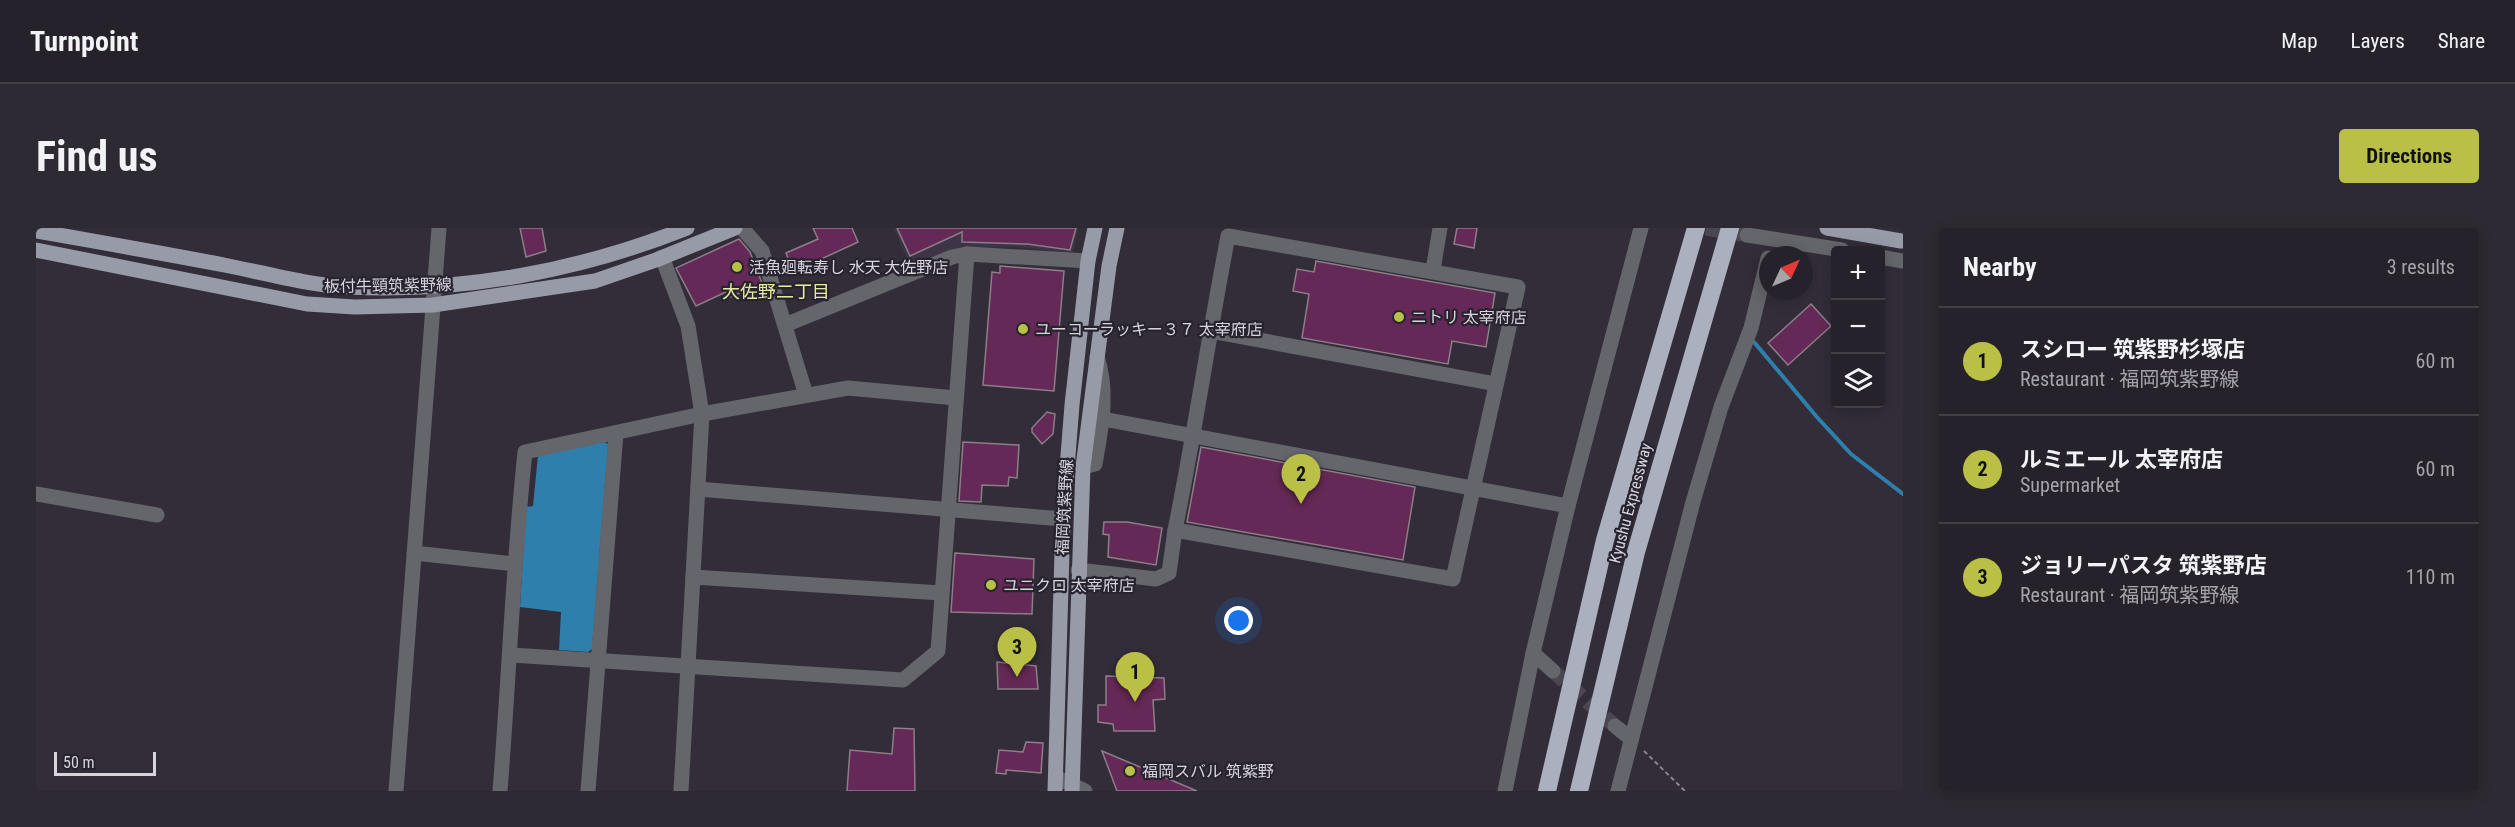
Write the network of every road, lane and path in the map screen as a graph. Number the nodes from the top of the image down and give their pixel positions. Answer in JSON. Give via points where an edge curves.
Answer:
{"nodes":[{"id":1,"x":439,"y":228,"type":"edge"},
{"id":2,"x":687,"y":228,"type":"edge"},
{"id":3,"x":735,"y":228,"type":"edge"},
{"id":4,"x":742,"y":228,"type":"edge"},
{"id":5,"x":1095,"y":228,"type":"edge"},
{"id":6,"x":1117,"y":228,"type":"edge"},
{"id":7,"x":1440,"y":228,"type":"edge"},
{"id":8,"x":1641,"y":228,"type":"edge"},
{"id":9,"x":1696,"y":228,"type":"edge"},
{"id":10,"x":1827,"y":228,"type":"edge"},
{"id":11,"x":36,"y":231,"type":"edge"},
{"id":12,"x":1738,"y":231,"type":"edge"},
{"id":13,"x":79,"y":233,"type":"edge"},
{"id":14,"x":1773,"y":239,"type":"junction"},
{"id":15,"x":1901,"y":241,"type":"dead end"},
{"id":16,"x":1771,"y":246,"type":"edge"},
{"id":17,"x":1831,"y":248,"type":"edge"},
{"id":18,"x":36,"y":250,"type":"edge"},
{"id":19,"x":967,"y":254,"type":"junction"},
{"id":20,"x":662,"y":257,"type":"junction"},
{"id":21,"x":1885,"y":258,"type":"edge"},
{"id":22,"x":1088,"y":261,"type":"junction"},
{"id":23,"x":1903,"y":261,"type":"edge"},
{"id":24,"x":1433,"y":270,"type":"junction"},
{"id":25,"x":434,"y":286,"type":"junction"},
{"id":26,"x":1759,"y":294,"type":"edge"},
{"id":27,"x":433,"y":305,"type":"junction"},
{"id":28,"x":785,"y":325,"type":"junction"},
{"id":29,"x":1210,"y":331,"type":"junction"},
{"id":30,"x":1097,"y":357,"type":"junction"},
{"id":31,"x":1496,"y":384,"type":"junction"},
{"id":32,"x":806,"y":395,"type":"junction"},
{"id":33,"x":956,"y":398,"type":"junction"},
{"id":34,"x":702,"y":414,"type":"junction"},
{"id":35,"x":1103,"y":419,"type":"junction"},
{"id":36,"x":616,"y":433,"type":"junction"},
{"id":37,"x":1195,"y":435,"type":"junction"},
{"id":38,"x":1083,"y":467,"type":"junction"},
{"id":39,"x":1474,"y":487,"type":"junction"},
{"id":40,"x":698,"y":489,"type":"junction"},
{"id":41,"x":36,"y":494,"type":"edge"},
{"id":42,"x":1568,"y":506,"type":"junction"},
{"id":43,"x":948,"y":510,"type":"junction"},
{"id":44,"x":157,"y":515,"type":"dead end"},
{"id":45,"x":1063,"y":519,"type":"junction"},
{"id":46,"x":1175,"y":530,"type":"junction"},
{"id":47,"x":414,"y":554,"type":"junction"},
{"id":48,"x":514,"y":564,"type":"junction"},
{"id":49,"x":1078,"y":570,"type":"junction"},
{"id":50,"x":693,"y":577,"type":"junction"},
{"id":51,"x":941,"y":593,"type":"junction"},
{"id":52,"x":1533,"y":653,"type":"junction"},
{"id":53,"x":511,"y":655,"type":"junction"},
{"id":54,"x":598,"y":661,"type":"junction"},
{"id":55,"x":688,"y":667,"type":"junction"},
{"id":56,"x":1553,"y":671,"type":"tunnel mouth"},
{"id":57,"x":1615,"y":726,"type":"tunnel mouth"},
{"id":58,"x":1630,"y":738,"type":"junction"},
{"id":59,"x":1056,"y":784,"type":"edge"},
{"id":60,"x":1076,"y":789,"type":"edge"},
{"id":61,"x":396,"y":791,"type":"edge"},
{"id":62,"x":500,"y":791,"type":"edge"},
{"id":63,"x":588,"y":791,"type":"edge"},
{"id":64,"x":681,"y":791,"type":"edge"},
{"id":65,"x":1505,"y":791,"type":"edge"},
{"id":66,"x":1547,"y":791,"type":"edge"},
{"id":67,"x":1579,"y":791,"type":"edge"},
{"id":68,"x":1618,"y":791,"type":"edge"},
{"id":69,"x":1685,"y":791,"type":"edge"}],
"edges":[{"from":1,"to":25,"type":"street"},
{"from":2,"to":25,"type":"main road","name":"板付牛頸筑紫野線","via":[[649,243],[549,269]]},
{"from":3,"to":20,"type":"main road","name":"板付牛頸筑紫野線"},
{"from":4,"to":28,"type":"street","via":[[762,251]]},
{"from":5,"to":22,"type":"main road","name":"福岡筑紫野線"},
{"from":6,"to":30,"type":"main road","name":"福岡筑紫野線"},
{"from":7,"to":24,"type":"street"},
{"from":8,"to":42,"type":"street"},
{"from":9,"to":66,"type":"highway","name":"Kyushu Expressway","via":[[1605,540]]},
{"from":10,"to":15,"type":"main road"},
{"from":11,"to":13,"type":"main road","name":"板付牛頸筑紫野線"},
{"from":12,"to":14,"type":"street"},
{"from":12,"to":67,"type":"highway","name":"Kyushu Expressway","via":[[1636,552]]},
{"from":13,"to":25,"type":"main road","name":"板付牛頸筑紫野線","via":[[348,287]]},
{"from":14,"to":16,"type":"street"},
{"from":14,"to":17,"type":"street"},
{"from":18,"to":27,"type":"main road","name":"板付牛頸筑紫野線","via":[[306,304]]},
{"from":19,"to":22,"type":"street"},
{"from":19,"to":28,"type":"street"},
{"from":19,"to":33,"type":"street"},
{"from":20,"to":27,"type":"main road","name":"板付牛頸筑紫野線","via":[[595,281]]},
{"from":20,"to":34,"type":"street","via":[[688,326]]},
{"from":21,"to":23,"type":"street"},
{"from":22,"to":45,"type":"main road","name":"福岡筑紫野線"},
{"from":24,"to":29,"type":"street","via":[[1228,236]]},
{"from":24,"to":31,"type":"street","via":[[1518,286]]},
{"from":25,"to":27,"type":"street"},
{"from":26,"to":58,"type":"street","via":[[1696,491]]},
{"from":27,"to":47,"type":"street"},
{"from":28,"to":32,"type":"street"},
{"from":29,"to":31,"type":"street"},
{"from":29,"to":37,"type":"street"},
{"from":30,"to":35,"type":"street","via":[[1103,376]]},
{"from":30,"to":38,"type":"main road","name":"福岡筑紫野線"},
{"from":31,"to":39,"type":"street"},
{"from":32,"to":33,"type":"street","via":[[848,388]]},
{"from":32,"to":34,"type":"street"},
{"from":33,"to":43,"type":"street"},
{"from":34,"to":36,"type":"street"},
{"from":34,"to":40,"type":"street"},
{"from":35,"to":37,"type":"street"},
{"from":35,"to":38,"type":"street","via":[[1095,464]]},
{"from":36,"to":48,"type":"street","via":[[525,452]]},
{"from":36,"to":54,"type":"street"},
{"from":37,"to":39,"type":"street"},
{"from":37,"to":46,"type":"street"},
{"from":38,"to":49,"type":"main road","name":"福岡筑紫野線"},
{"from":39,"to":42,"type":"street"},
{"from":39,"to":46,"type":"street","via":[[1452,579]]},
{"from":40,"to":43,"type":"street"},
{"from":40,"to":50,"type":"street"},
{"from":41,"to":44,"type":"street"},
{"from":42,"to":52,"type":"street"},
{"from":43,"to":45,"type":"street"},
{"from":43,"to":51,"type":"street"},
{"from":45,"to":59,"type":"main road","name":"福岡筑紫野線"},
{"from":46,"to":49,"type":"street","via":[[1168,573],[1156,579]]},
{"from":47,"to":48,"type":"street"},
{"from":47,"to":61,"type":"street"},
{"from":48,"to":53,"type":"street"},
{"from":49,"to":60,"type":"main road","name":"福岡筑紫野線"},
{"from":50,"to":51,"type":"street"},
{"from":50,"to":55,"type":"street"},
{"from":51,"to":55,"type":"street","via":[[938,651],[903,680]]},
{"from":52,"to":56,"type":"street"},
{"from":52,"to":65,"type":"street"},
{"from":53,"to":54,"type":"street"},
{"from":53,"to":62,"type":"street"},
{"from":54,"to":55,"type":"street"},
{"from":54,"to":63,"type":"street"},
{"from":55,"to":64,"type":"street"},
{"from":57,"to":58,"type":"street"},
{"from":58,"to":68,"type":"street"},
{"from":58,"to":69,"type":"path"},
{"from":59,"to":60,"type":"street"}]}
